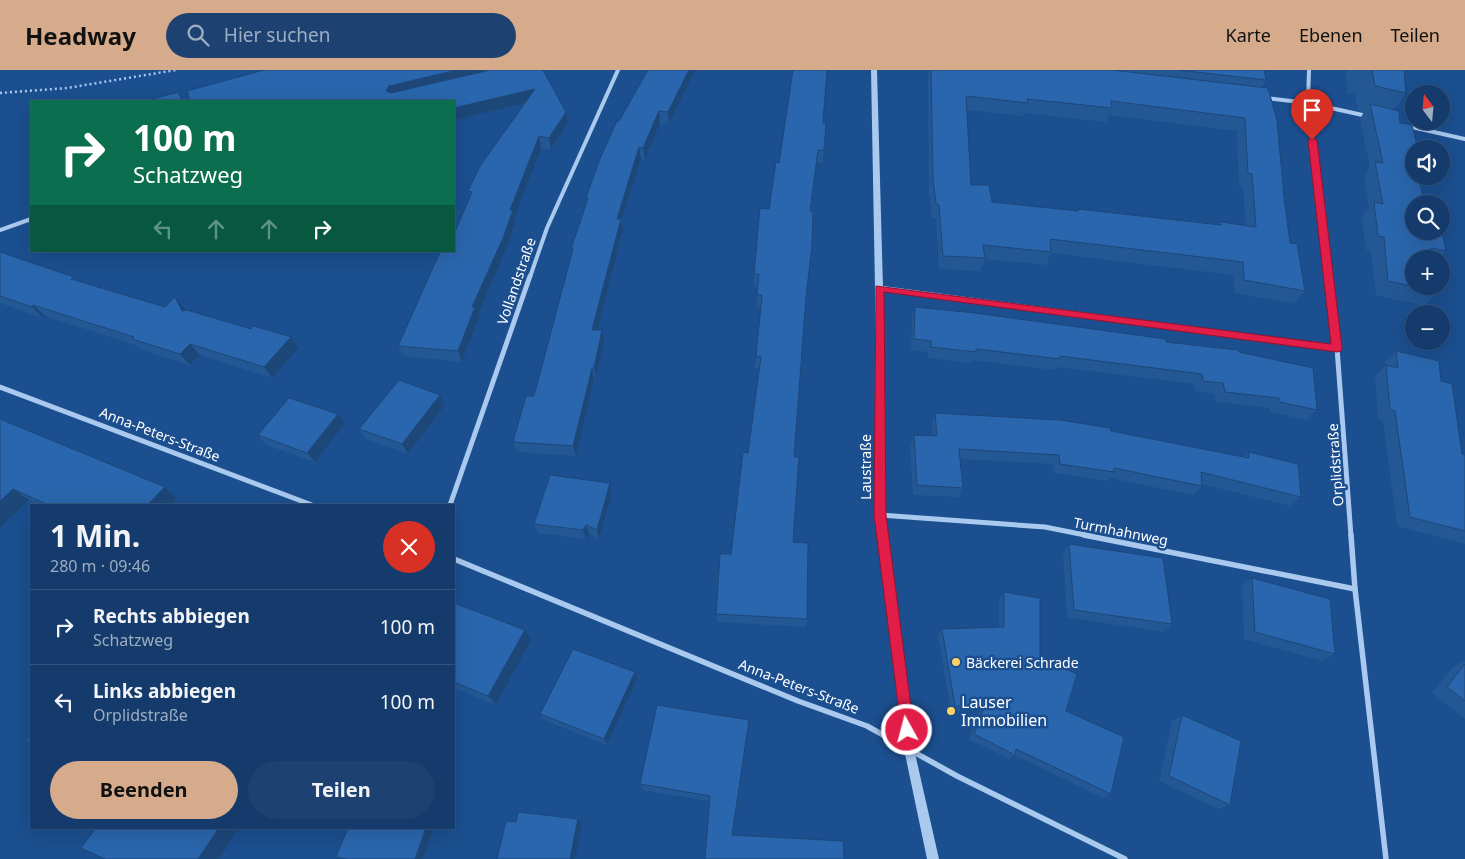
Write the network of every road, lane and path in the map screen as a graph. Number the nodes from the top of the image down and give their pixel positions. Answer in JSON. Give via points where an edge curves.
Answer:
{"nodes":[{"id":1,"x":176,"y":70,"type":"edge"},
{"id":2,"x":618,"y":70,"type":"edge"},
{"id":3,"x":874,"y":70,"type":"edge"},
{"id":4,"x":1308,"y":70,"type":"edge"},
{"id":5,"x":0,"y":93,"type":"edge"},
{"id":6,"x":1258,"y":97,"type":"edge"},
{"id":7,"x":1308,"y":103,"type":"junction"},
{"id":8,"x":1373,"y":118,"type":"edge"},
{"id":9,"x":1400,"y":124,"type":"edge"},
{"id":10,"x":1465,"y":139,"type":"edge"},
{"id":11,"x":30,"y":219,"type":"edge"},
{"id":12,"x":0,"y":230,"type":"edge"},
{"id":13,"x":879,"y":288,"type":"junction"},
{"id":14,"x":1337,"y":348,"type":"junction"},
{"id":15,"x":0,"y":387,"type":"edge"},
{"id":16,"x":309,"y":504,"type":"edge"},
{"id":17,"x":450,"y":504,"type":"edge"},
{"id":18,"x":880,"y":515,"type":"junction"},
{"id":19,"x":455,"y":559,"type":"edge"},
{"id":20,"x":1355,"y":589,"type":"junction"},
{"id":21,"x":909,"y":749,"type":"junction"},
{"id":22,"x":933,"y":859,"type":"edge"},
{"id":23,"x":1125,"y":859,"type":"edge"},
{"id":24,"x":1386,"y":859,"type":"edge"}],
"edges":[{"from":1,"to":5,"type":"path","via":[[67,88]]},
{"from":2,"to":17,"type":"street","name":"Vollandstraße","via":[[547,228]]},
{"from":3,"to":13,"type":"street","name":"Laustraße"},
{"from":4,"to":7,"type":"street","name":"Orplidstraße"},
{"from":6,"to":7,"type":"street"},
{"from":7,"to":8,"type":"street"},
{"from":7,"to":14,"type":"street","name":"Orplidstraße"},
{"from":9,"to":10,"type":"street"},
{"from":11,"to":12,"type":"street"},
{"from":13,"to":14,"type":"street"},
{"from":13,"to":18,"type":"street","name":"Laustraße"},
{"from":14,"to":20,"type":"street","name":"Orplidstraße"},
{"from":15,"to":16,"type":"street","name":"Anna-Peters-Straße"},
{"from":18,"to":20,"type":"street","name":"Turmhahnweg","via":[[1046,527]]},
{"from":18,"to":21,"type":"street","name":"Laustraße"},
{"from":19,"to":21,"type":"street","name":"Anna-Peters-Straße","via":[[866,726]]},
{"from":20,"to":24,"type":"street","name":"Orplidstraße"},
{"from":21,"to":22,"type":"street","name":"Laustraße"},
{"from":21,"to":23,"type":"street","name":"Anna-Peters-Straße"}]}
